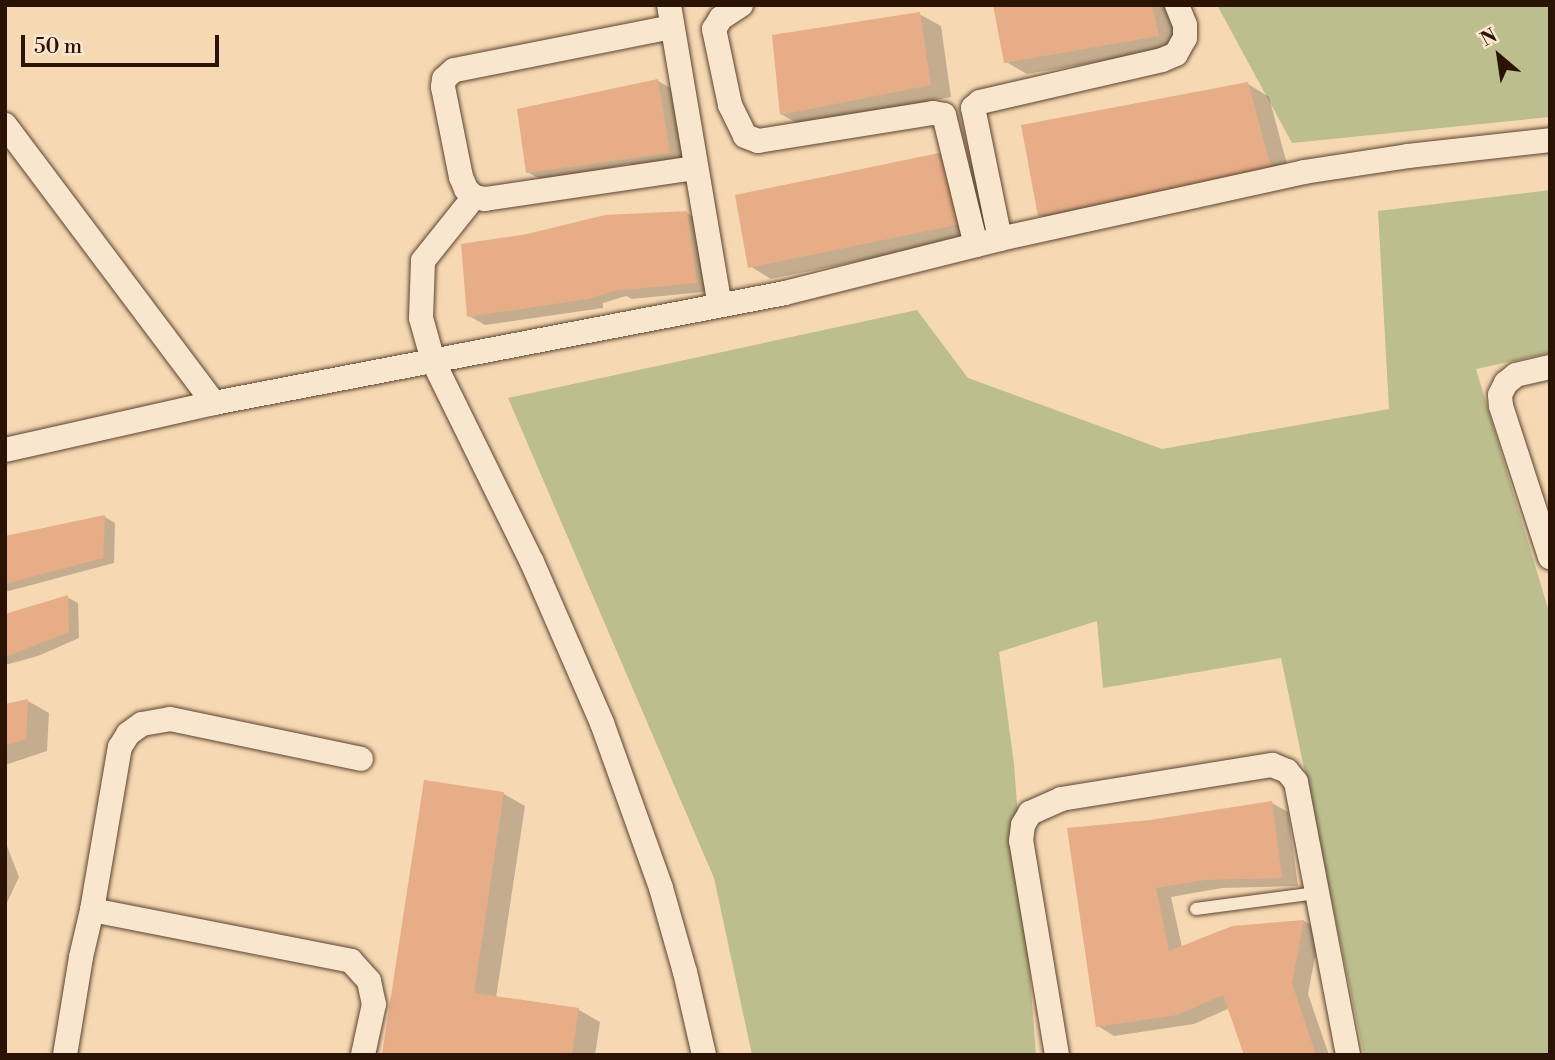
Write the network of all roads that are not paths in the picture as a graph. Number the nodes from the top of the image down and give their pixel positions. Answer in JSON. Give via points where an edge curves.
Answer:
{"nodes":[{"id":1,"x":741,"y":5,"type":"edge"},
{"id":2,"x":1177,"y":5,"type":"edge"},
{"id":3,"x":671,"y":16,"type":"edge"},
{"id":4,"x":5,"y":125,"type":"edge"},
{"id":5,"x":1550,"y":140,"type":"edge"},
{"id":6,"x":696,"y":168,"type":"junction"},
{"id":7,"x":474,"y":197,"type":"junction"},
{"id":8,"x":988,"y":242,"type":"junction"},
{"id":9,"x":720,"y":304,"type":"junction"},
{"id":10,"x":433,"y":361,"type":"junction"},
{"id":11,"x":1550,"y":368,"type":"edge"},
{"id":12,"x":214,"y":402,"type":"junction"},
{"id":13,"x":5,"y":450,"type":"edge"},
{"id":14,"x":1550,"y":557,"type":"edge"},
{"id":15,"x":361,"y":759,"type":"dead end"},
{"id":16,"x":1316,"y":893,"type":"junction"},
{"id":17,"x":1196,"y":909,"type":"dead end"},
{"id":18,"x":92,"y":910,"type":"junction"},
{"id":19,"x":65,"y":1055,"type":"edge"},
{"id":20,"x":363,"y":1055,"type":"edge"},
{"id":21,"x":704,"y":1055,"type":"edge"},
{"id":22,"x":1057,"y":1055,"type":"edge"},
{"id":23,"x":1348,"y":1055,"type":"edge"}],
"edges":[{"from":1,"to":8,"type":"street","via":[[721,18],[714,29],[730,104],[746,136],[758,141],[933,113],[944,115]]},
{"from":2,"to":8,"type":"street","via":[[1185,38],[1176,54],[980,102],[973,108]]},
{"from":3,"to":6,"type":"street"},
{"from":3,"to":7,"type":"street","via":[[454,70],[444,79],[461,177]]},
{"from":4,"to":12,"type":"street"},
{"from":5,"to":8,"type":"street","via":[[1304,172]]},
{"from":6,"to":7,"type":"street"},
{"from":6,"to":9,"type":"street"},
{"from":7,"to":10,"type":"street","via":[[423,261],[421,318]]},
{"from":8,"to":9,"type":"street","via":[[785,293]]},
{"from":9,"to":10,"type":"street"},
{"from":10,"to":12,"type":"street"},
{"from":10,"to":21,"type":"street","via":[[532,562],[602,723],[661,888]]},
{"from":11,"to":14,"type":"street","via":[[1516,374],[1500,395],[1500,407]]},
{"from":12,"to":13,"type":"street"},
{"from":15,"to":18,"type":"street","via":[[170,719],[142,724],[120,747]]},
{"from":16,"to":17,"type":"lane"},
{"from":16,"to":22,"type":"street","via":[[1296,782],[1287,771],[1272,765],[1061,799],[1030,813],[1021,841]]},
{"from":16,"to":23,"type":"street"},
{"from":18,"to":19,"type":"street"},
{"from":18,"to":20,"type":"street","via":[[351,961],[369,981],[374,1004]]}]}
